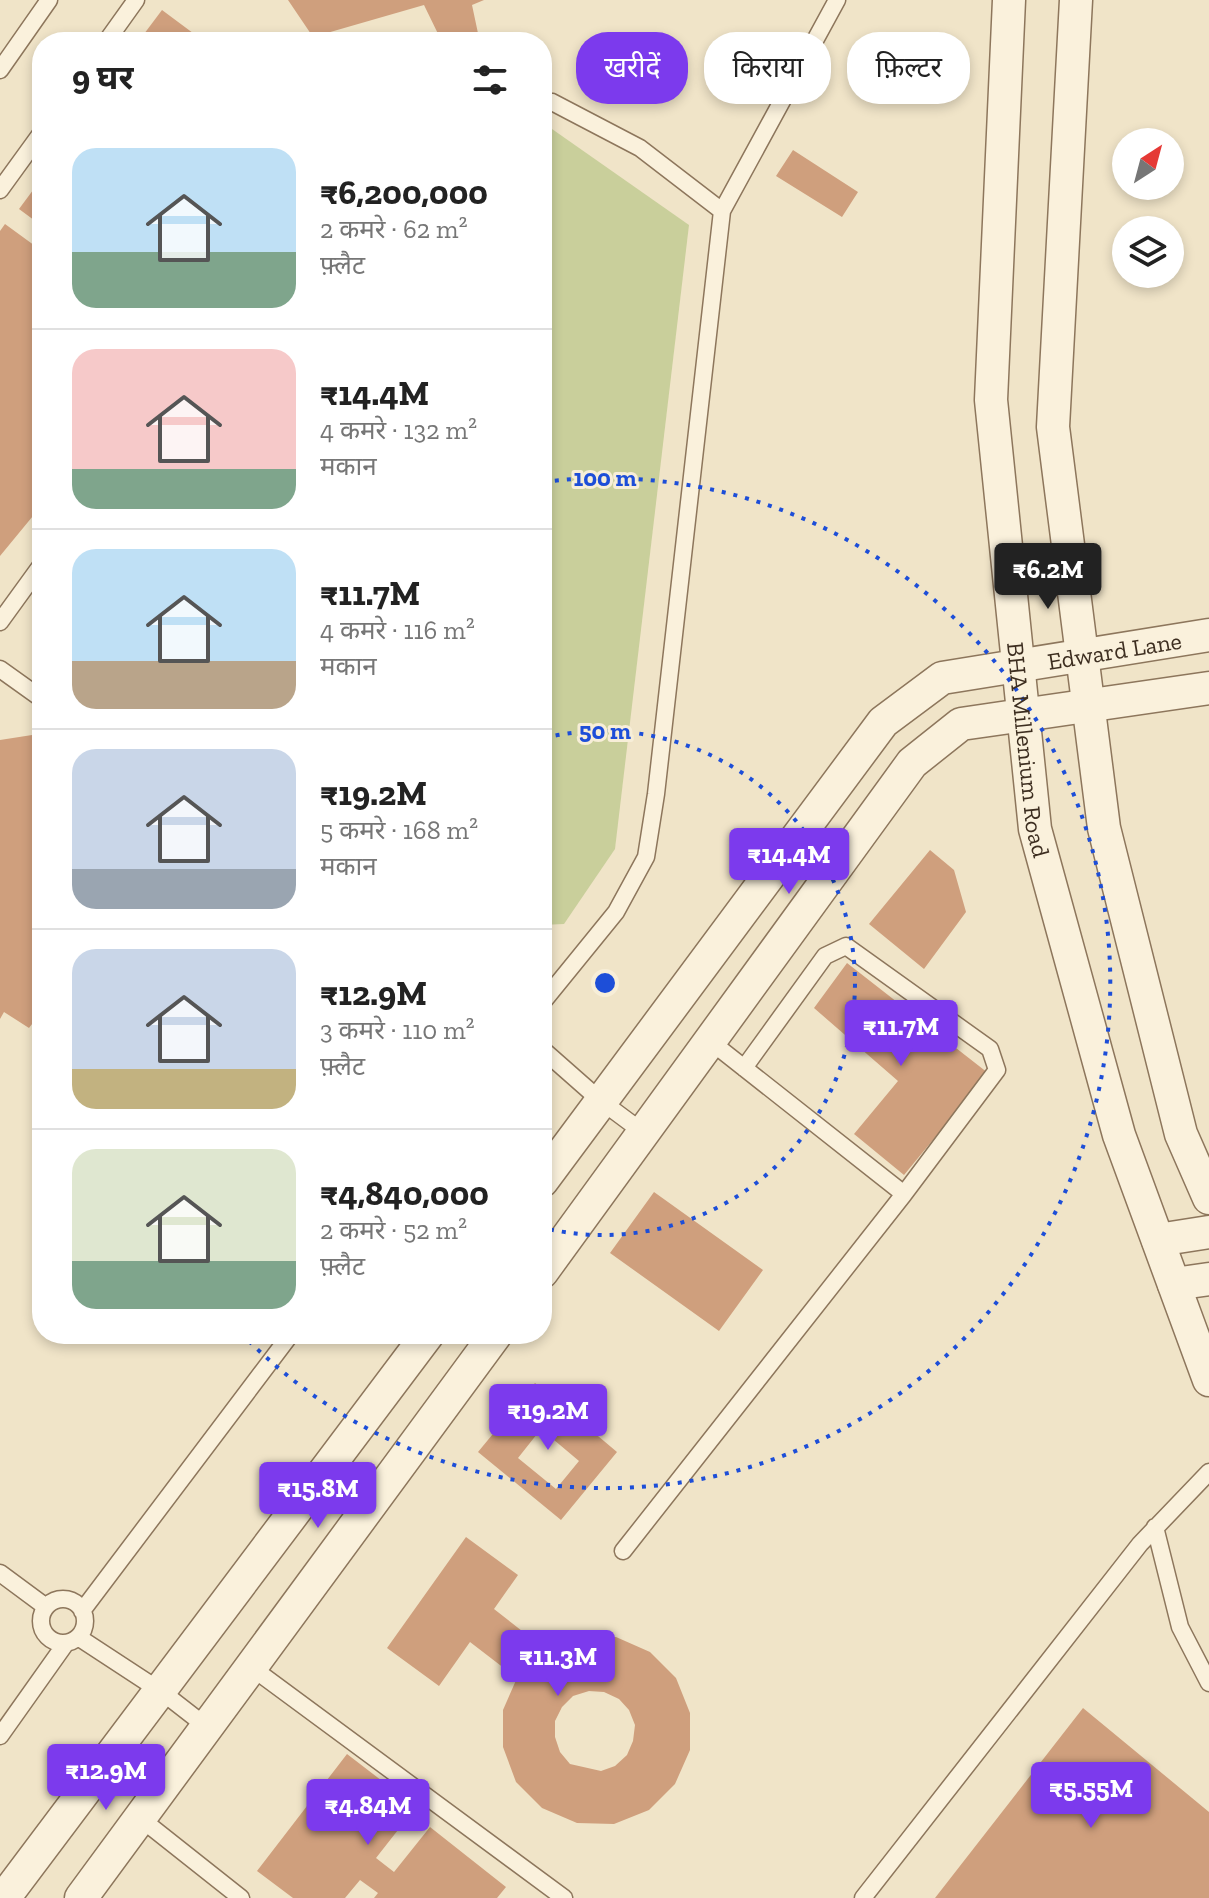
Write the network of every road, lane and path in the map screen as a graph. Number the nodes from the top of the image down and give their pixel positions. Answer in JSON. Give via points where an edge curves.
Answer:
{"nodes":[{"id":1,"x":49,"y":0,"type":"edge"},
{"id":2,"x":136,"y":0,"type":"edge"},
{"id":3,"x":837,"y":0,"type":"edge"},
{"id":4,"x":1009,"y":0,"type":"edge"},
{"id":5,"x":1076,"y":0,"type":"edge"},
{"id":6,"x":113,"y":32,"type":"edge"},
{"id":7,"x":0,"y":70,"type":"edge"},
{"id":8,"x":552,"y":102,"type":"edge"},
{"id":9,"x":32,"y":146,"type":"edge"},
{"id":10,"x":0,"y":190,"type":"edge"},
{"id":11,"x":722,"y":211,"type":"junction"},
{"id":12,"x":32,"y":578,"type":"edge"},
{"id":13,"x":0,"y":622,"type":"edge"},
{"id":14,"x":1209,"y":635,"type":"edge"},
{"id":15,"x":1082,"y":657,"type":"junction"},
{"id":16,"x":1019,"y":666,"type":"junction"},
{"id":17,"x":0,"y":669,"type":"edge"},
{"id":18,"x":1209,"y":688,"type":"edge"},
{"id":19,"x":32,"y":692,"type":"edge"},
{"id":20,"x":1089,"y":706,"type":"junction"},
{"id":21,"x":1022,"y":713,"type":"junction"},
{"id":22,"x":552,"y":991,"type":"edge"},
{"id":23,"x":710,"y":1041,"type":"junction"},
{"id":24,"x":552,"y":1058,"type":"edge"},
{"id":25,"x":744,"y":1068,"type":"junction"},
{"id":26,"x":601,"y":1101,"type":"junction"},
{"id":27,"x":644,"y":1133,"type":"junction"},
{"id":28,"x":552,"y":1167,"type":"edge"},
{"id":29,"x":904,"y":1194,"type":"junction"},
{"id":30,"x":1209,"y":1198,"type":"edge"},
{"id":31,"x":1209,"y":1232,"type":"edge"},
{"id":32,"x":1158,"y":1240,"type":"junction"},
{"id":33,"x":552,"y":1258,"type":"edge"},
{"id":34,"x":1209,"y":1279,"type":"edge"},
{"id":35,"x":1174,"y":1284,"type":"junction"},
{"id":36,"x":283,"y":1344,"type":"edge"},
{"id":37,"x":421,"y":1344,"type":"edge"},
{"id":38,"x":489,"y":1344,"type":"edge"},
{"id":39,"x":1209,"y":1380,"type":"edge"},
{"id":40,"x":1209,"y":1472,"type":"edge"},
{"id":41,"x":1155,"y":1527,"type":"junction"},
{"id":42,"x":623,"y":1551,"type":"dead end"},
{"id":43,"x":0,"y":1573,"type":"edge"},
{"id":44,"x":46,"y":1607,"type":"junction"},
{"id":45,"x":82,"y":1611,"type":"junction"},
{"id":46,"x":72,"y":1640,"type":"junction"},
{"id":47,"x":251,"y":1667,"type":"junction"},
{"id":48,"x":1209,"y":1683,"type":"edge"},
{"id":49,"x":162,"y":1692,"type":"junction"},
{"id":50,"x":207,"y":1727,"type":"junction"},
{"id":51,"x":0,"y":1736,"type":"edge"},
{"id":52,"x":140,"y":1818,"type":"junction"},
{"id":53,"x":867,"y":1892,"type":"edge"},
{"id":54,"x":4,"y":1898,"type":"edge"},
{"id":55,"x":81,"y":1898,"type":"edge"},
{"id":56,"x":241,"y":1898,"type":"edge"},
{"id":57,"x":564,"y":1898,"type":"edge"},
{"id":58,"x":885,"y":1898,"type":"edge"}],
"edges":[{"from":1,"to":7,"type":"lane"},
{"from":2,"to":6,"type":"lane"},
{"from":3,"to":11,"type":"lane"},
{"from":4,"to":16,"type":"street","name":"BHA Millenium Road","via":[[991,400]]},
{"from":5,"to":15,"type":"street","via":[[1053,427]]},
{"from":8,"to":11,"type":"lane","via":[[640,148]]},
{"from":9,"to":10,"type":"lane"},
{"from":11,"to":22,"type":"lane","via":[[646,857],[616,912]]},
{"from":12,"to":13,"type":"lane"},
{"from":14,"to":15,"type":"street","name":"Edward Lane"},
{"from":15,"to":16,"type":"street","name":"Edward Lane"},
{"from":15,"to":20,"type":"street"},
{"from":16,"to":21,"type":"street","name":"BHA Millenium Road"},
{"from":16,"to":26,"type":"street","name":"Edward Lane","via":[[942,678],[883,722]]},
{"from":17,"to":19,"type":"lane"},
{"from":18,"to":20,"type":"street","name":"Edward Lane"},
{"from":20,"to":21,"type":"street","name":"Edward Lane"},
{"from":20,"to":30,"type":"street","via":[[1104,828],[1181,1134]]},
{"from":21,"to":23,"type":"street","name":"Edward Lane","via":[[961,724],[912,763]]},
{"from":21,"to":32,"type":"street","name":"BHA Millenium Road","via":[[1035,829],[1119,1135]]},
{"from":23,"to":25,"type":"lane"},
{"from":23,"to":27,"type":"street","name":"Edward Lane"},
{"from":24,"to":26,"type":"lane"},
{"from":25,"to":29,"type":"lane"},
{"from":25,"to":29,"type":"lane","via":[[825,956],[846,946],[990,1049],[997,1070]]},
{"from":26,"to":27,"type":"lane"},
{"from":26,"to":28,"type":"street","name":"Edward Lane"},
{"from":27,"to":33,"type":"street","name":"Edward Lane"},
{"from":29,"to":42,"type":"lane"},
{"from":31,"to":32,"type":"street"},
{"from":32,"to":35,"type":"street","name":"BHA Millenium Road"},
{"from":34,"to":35,"type":"street"},
{"from":35,"to":39,"type":"street","name":"BHA Millenium Road"},
{"from":36,"to":45,"type":"lane"},
{"from":37,"to":49,"type":"street"},
{"from":38,"to":47,"type":"street"},
{"from":40,"to":41,"type":"lane"},
{"from":41,"to":48,"type":"lane","via":[[1180,1627]]},
{"from":41,"to":53,"type":"lane"},
{"from":43,"to":44,"type":"lane"},
{"from":44,"to":45,"type":"lane","via":[[65,1599]]},
{"from":44,"to":46,"type":"lane","via":[[41,1621],[46,1635]]},
{"from":45,"to":46,"type":"lane","via":[[85,1624]]},
{"from":46,"to":49,"type":"lane"},
{"from":46,"to":51,"type":"lane"},
{"from":47,"to":50,"type":"street"},
{"from":47,"to":57,"type":"lane"},
{"from":49,"to":50,"type":"lane"},
{"from":49,"to":54,"type":"street"},
{"from":50,"to":52,"type":"street"},
{"from":52,"to":55,"type":"street"},
{"from":52,"to":56,"type":"lane"},
{"from":53,"to":58,"type":"lane"}]}
